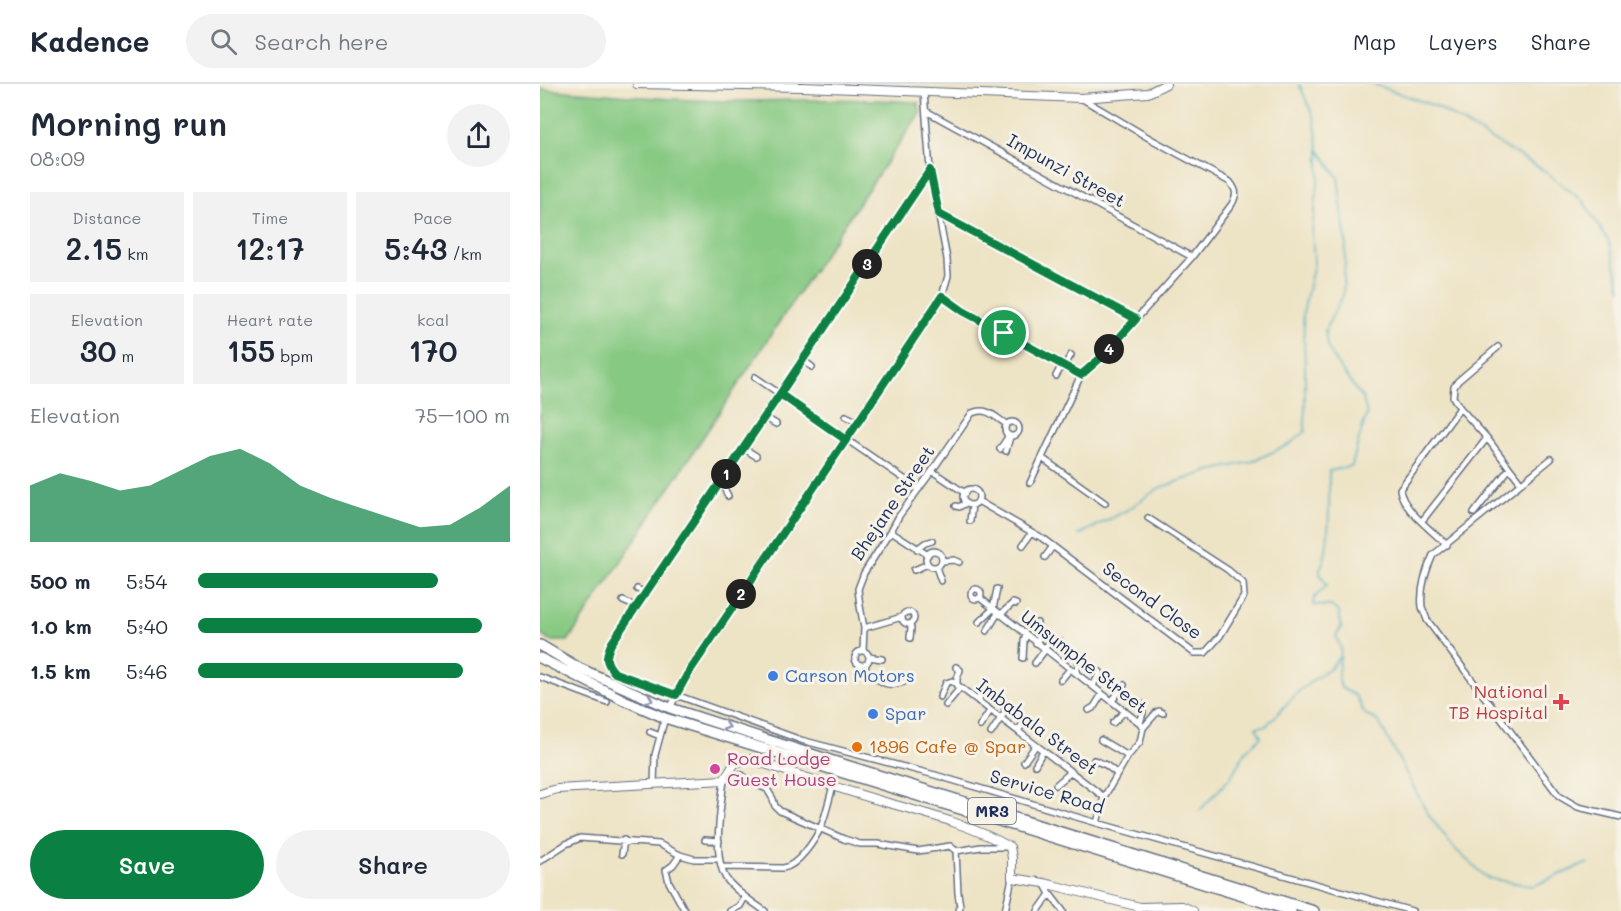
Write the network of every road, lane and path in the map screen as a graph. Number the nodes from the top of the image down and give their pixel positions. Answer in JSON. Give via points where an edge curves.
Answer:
{"nodes":[{"id":1,"x":637,"y":84,"type":"edge"},
{"id":2,"x":1166,"y":84,"type":"edge"},
{"id":3,"x":847,"y":86,"type":"edge"},
{"id":4,"x":924,"y":92,"type":"junction"},
{"id":5,"x":1082,"y":98,"type":"junction"},
{"id":6,"x":926,"y":111,"type":"junction"},
{"id":7,"x":930,"y":170,"type":"junction"},
{"id":8,"x":939,"y":214,"type":"junction"},
{"id":9,"x":1191,"y":257,"type":"junction"},
{"id":10,"x":942,"y":296,"type":"junction"},
{"id":11,"x":1136,"y":319,"type":"junction"},
{"id":12,"x":1010,"y":324,"type":"dead end"},
{"id":13,"x":1004,"y":333,"type":"junction"},
{"id":14,"x":999,"y":347,"type":"dead end"},
{"id":15,"x":1498,"y":347,"type":"dead end"},
{"id":16,"x":1071,"y":355,"type":"dead end"},
{"id":17,"x":803,"y":360,"type":"junction"},
{"id":18,"x":1063,"y":365,"type":"junction"},
{"id":19,"x":812,"y":367,"type":"dead end"},
{"id":20,"x":1081,"y":375,"type":"junction"},
{"id":21,"x":1056,"y":376,"type":"dead end"},
{"id":22,"x":755,"y":377,"type":"dead end"},
{"id":23,"x":780,"y":394,"type":"junction"},
{"id":24,"x":1460,"y":408,"type":"junction"},
{"id":25,"x":846,"y":416,"type":"dead end"},
{"id":26,"x":764,"y":417,"type":"junction"},
{"id":27,"x":858,"y":422,"type":"junction"},
{"id":28,"x":776,"y":424,"type":"dead end"},
{"id":29,"x":1006,"y":424,"type":"junction"},
{"id":30,"x":1009,"y":435,"type":"junction"},
{"id":31,"x":1487,"y":438,"type":"junction"},
{"id":32,"x":846,"y":440,"type":"junction"},
{"id":33,"x":743,"y":448,"type":"junction"},
{"id":34,"x":1003,"y":450,"type":"dead end"},
{"id":35,"x":756,"y":456,"type":"dead end"},
{"id":36,"x":1042,"y":458,"type":"junction"},
{"id":37,"x":1551,"y":459,"type":"dead end"},
{"id":38,"x":1509,"y":469,"type":"junction"},
{"id":39,"x":932,"y":471,"type":"junction"},
{"id":40,"x":719,"y":483,"type":"junction"},
{"id":41,"x":1030,"y":483,"type":"dead end"},
{"id":42,"x":1521,"y":483,"type":"junction"},
{"id":43,"x":919,"y":489,"type":"junction"},
{"id":44,"x":965,"y":493,"type":"junction"},
{"id":45,"x":728,"y":496,"type":"dead end"},
{"id":46,"x":978,"y":501,"type":"junction"},
{"id":47,"x":1105,"y":502,"type":"dead end"},
{"id":48,"x":969,"y":504,"type":"junction"},
{"id":49,"x":956,"y":506,"type":"dead end"},
{"id":50,"x":1474,"y":513,"type":"dead end"},
{"id":51,"x":1148,"y":518,"type":"dead end"},
{"id":52,"x":970,"y":521,"type":"dead end"},
{"id":53,"x":1422,"y":521,"type":"junction"},
{"id":54,"x":891,"y":531,"type":"junction"},
{"id":55,"x":1032,"y":532,"type":"junction"},
{"id":56,"x":932,"y":541,"type":"dead end"},
{"id":57,"x":1023,"y":545,"type":"dead end"},
{"id":58,"x":1447,"y":545,"type":"junction"},
{"id":59,"x":1053,"y":546,"type":"junction"},
{"id":60,"x":917,"y":549,"type":"junction"},
{"id":61,"x":927,"y":555,"type":"junction"},
{"id":62,"x":1044,"y":557,"type":"dead end"},
{"id":63,"x":942,"y":561,"type":"junction"},
{"id":64,"x":959,"y":562,"type":"dead end"},
{"id":65,"x":928,"y":564,"type":"junction"},
{"id":66,"x":936,"y":567,"type":"junction"},
{"id":67,"x":914,"y":570,"type":"dead end"},
{"id":68,"x":941,"y":581,"type":"dead end"},
{"id":69,"x":637,"y":589,"type":"dead end"},
{"id":70,"x":998,"y":590,"type":"dead end"},
{"id":71,"x":646,"y":593,"type":"junction"},
{"id":72,"x":980,"y":598,"type":"dead end"},
{"id":73,"x":623,"y":601,"type":"dead end"},
{"id":74,"x":1016,"y":604,"type":"dead end"},
{"id":75,"x":637,"y":607,"type":"junction"},
{"id":76,"x":997,"y":612,"type":"junction"},
{"id":77,"x":902,"y":617,"type":"junction"},
{"id":78,"x":979,"y":622,"type":"dead end"},
{"id":79,"x":1038,"y":623,"type":"dead end"},
{"id":80,"x":910,"y":624,"type":"junction"},
{"id":81,"x":864,"y":628,"type":"junction"},
{"id":82,"x":987,"y":631,"type":"dead end"},
{"id":83,"x":1026,"y":635,"type":"junction"},
{"id":84,"x":910,"y":639,"type":"dead end"},
{"id":85,"x":1060,"y":641,"type":"dead end"},
{"id":86,"x":1036,"y":643,"type":"junction"},
{"id":87,"x":540,"y":645,"type":"edge"},
{"id":88,"x":1044,"y":649,"type":"junction"},
{"id":89,"x":863,"y":651,"type":"junction"},
{"id":90,"x":1079,"y":655,"type":"dead end"},
{"id":91,"x":869,"y":657,"type":"junction"},
{"id":92,"x":540,"y":658,"type":"edge"},
{"id":93,"x":1023,"y":658,"type":"dead end"},
{"id":94,"x":882,"y":659,"type":"dead end"},
{"id":95,"x":1035,"y":663,"type":"dead end"},
{"id":96,"x":866,"y":664,"type":"junction"},
{"id":97,"x":956,"y":667,"type":"dead end"},
{"id":98,"x":1070,"y":669,"type":"junction"},
{"id":99,"x":1100,"y":672,"type":"dead end"},
{"id":100,"x":1076,"y":673,"type":"junction"},
{"id":101,"x":540,"y":677,"type":"edge"},
{"id":102,"x":1061,"y":680,"type":"dead end"},
{"id":103,"x":904,"y":682,"type":"dead end"},
{"id":104,"x":956,"y":685,"type":"junction"},
{"id":105,"x":1124,"y":685,"type":"dead end"},
{"id":106,"x":1093,"y":686,"type":"junction"},
{"id":107,"x":980,"y":692,"type":"dead end"},
{"id":108,"x":1102,"y":694,"type":"junction"},
{"id":109,"x":676,"y":695,"type":"junction"},
{"id":110,"x":940,"y":697,"type":"dead end"},
{"id":111,"x":1112,"y":701,"type":"junction"},
{"id":112,"x":608,"y":702,"type":"dead end"},
{"id":113,"x":979,"y":702,"type":"junction"},
{"id":114,"x":1004,"y":702,"type":"dead end"},
{"id":115,"x":1141,"y":704,"type":"dead end"},
{"id":116,"x":946,"y":705,"type":"dead end"},
{"id":117,"x":670,"y":708,"type":"junction"},
{"id":118,"x":1089,"y":710,"type":"dead end"},
{"id":119,"x":990,"y":711,"type":"junction"},
{"id":120,"x":1125,"y":711,"type":"junction"},
{"id":121,"x":1163,"y":713,"type":"dead end"},
{"id":122,"x":666,"y":718,"type":"junction"},
{"id":123,"x":1002,"y":718,"type":"junction"},
{"id":124,"x":1024,"y":722,"type":"dead end"},
{"id":125,"x":1113,"y":723,"type":"dead end"},
{"id":126,"x":980,"y":726,"type":"dead end"},
{"id":127,"x":1141,"y":726,"type":"junction"},
{"id":128,"x":1018,"y":731,"type":"junction"},
{"id":129,"x":650,"y":732,"type":"dead end"},
{"id":130,"x":991,"y":733,"type":"dead end"},
{"id":131,"x":660,"y":736,"type":"junction"},
{"id":132,"x":1101,"y":740,"type":"dead end"},
{"id":133,"x":1036,"y":745,"type":"junction"},
{"id":134,"x":1043,"y":751,"type":"junction"},
{"id":135,"x":1128,"y":756,"type":"junction"},
{"id":136,"x":1094,"y":760,"type":"dead end"},
{"id":137,"x":1024,"y":762,"type":"dead end"},
{"id":138,"x":1035,"y":765,"type":"dead end"},
{"id":139,"x":1119,"y":771,"type":"junction"},
{"id":140,"x":1071,"y":772,"type":"junction"},
{"id":141,"x":726,"y":777,"type":"junction"},
{"id":142,"x":654,"y":783,"type":"junction"},
{"id":143,"x":1056,"y":785,"type":"dead end"},
{"id":144,"x":832,"y":786,"type":"junction"},
{"id":145,"x":540,"y":794,"type":"edge"},
{"id":146,"x":1104,"y":796,"type":"junction"},
{"id":147,"x":1621,"y":817,"type":"edge"},
{"id":148,"x":1097,"y":823,"type":"junction"},
{"id":149,"x":820,"y":828,"type":"junction"},
{"id":150,"x":624,"y":840,"type":"junction"},
{"id":151,"x":705,"y":840,"type":"dead end"},
{"id":152,"x":719,"y":841,"type":"junction"},
{"id":153,"x":1010,"y":847,"type":"junction"},
{"id":154,"x":956,"y":851,"type":"junction"},
{"id":155,"x":622,"y":854,"type":"dead end"},
{"id":156,"x":680,"y":855,"type":"junction"},
{"id":157,"x":719,"y":859,"type":"junction"},
{"id":158,"x":667,"y":860,"type":"dead end"},
{"id":159,"x":540,"y":861,"type":"edge"},
{"id":160,"x":673,"y":865,"type":"junction"},
{"id":161,"x":723,"y":867,"type":"junction"},
{"id":162,"x":1012,"y":878,"type":"junction"},
{"id":163,"x":1044,"y":883,"type":"junction"},
{"id":164,"x":1050,"y":894,"type":"junction"},
{"id":165,"x":745,"y":897,"type":"junction"},
{"id":166,"x":686,"y":911,"type":"edge"},
{"id":167,"x":730,"y":911,"type":"edge"},
{"id":168,"x":765,"y":911,"type":"edge"},
{"id":169,"x":959,"y":911,"type":"edge"},
{"id":170,"x":1005,"y":911,"type":"edge"},
{"id":171,"x":1038,"y":911,"type":"edge"},
{"id":172,"x":1063,"y":911,"type":"edge"},
{"id":173,"x":1192,"y":911,"type":"edge"},
{"id":174,"x":1291,"y":911,"type":"edge"},
{"id":175,"x":1314,"y":911,"type":"edge"},
{"id":176,"x":1412,"y":911,"type":"edge"}],
"edges":[{"from":1,"to":3,"type":"street"},
{"from":2,"to":5,"type":"street","via":[[1148,93]]},
{"from":3,"to":4,"type":"street"},
{"from":4,"to":5,"type":"street"},
{"from":4,"to":6,"type":"street"},
{"from":5,"to":9,"type":"street","via":[[1236,189],[1232,204]]},
{"from":6,"to":7,"type":"street"},
{"from":6,"to":9,"type":"street","name":"Impunzi Street"},
{"from":7,"to":8,"type":"street"},
{"from":7,"to":17,"type":"street"},
{"from":8,"to":10,"type":"street","via":[[948,276]]},
{"from":8,"to":11,"type":"street"},
{"from":9,"to":11,"type":"street"},
{"from":10,"to":13,"type":"street"},
{"from":10,"to":27,"type":"street"},
{"from":11,"to":20,"type":"street"},
{"from":12,"to":13,"type":"street"},
{"from":13,"to":14,"type":"street"},
{"from":13,"to":18,"type":"street"},
{"from":15,"to":24,"type":"street","via":[[1454,387],[1453,397]]},
{"from":16,"to":18,"type":"street"},
{"from":17,"to":19,"type":"street"},
{"from":17,"to":23,"type":"street"},
{"from":18,"to":20,"type":"street"},
{"from":18,"to":21,"type":"street"},
{"from":20,"to":36,"type":"street"},
{"from":22,"to":23,"type":"street"},
{"from":23,"to":26,"type":"street"},
{"from":23,"to":32,"type":"street"},
{"from":24,"to":31,"type":"street"},
{"from":24,"to":53,"type":"street","via":[[1400,489],[1400,496]]},
{"from":25,"to":27,"type":"street"},
{"from":26,"to":28,"type":"street"},
{"from":26,"to":33,"type":"street"},
{"from":27,"to":32,"type":"street"},
{"from":29,"to":30,"type":"street"},
{"from":29,"to":30,"type":"street","via":[[1012,421],[1018,425],[1017,434]]},
{"from":29,"to":39,"type":"street","name":"Bhejane Street","via":[[987,412],[972,414]]},
{"from":30,"to":34,"type":"street"},
{"from":31,"to":38,"type":"street"},
{"from":31,"to":53,"type":"street"},
{"from":32,"to":43,"type":"street"},
{"from":32,"to":109,"type":"street"},
{"from":33,"to":35,"type":"street"},
{"from":33,"to":40,"type":"street"},
{"from":36,"to":41,"type":"street"},
{"from":36,"to":47,"type":"street"},
{"from":37,"to":42,"type":"street"},
{"from":38,"to":42,"type":"street"},
{"from":38,"to":50,"type":"street"},
{"from":39,"to":43,"type":"street","name":"Bhejane Street"},
{"from":39,"to":44,"type":"street"},
{"from":40,"to":45,"type":"street"},
{"from":40,"to":71,"type":"street"},
{"from":42,"to":58,"type":"street"},
{"from":43,"to":54,"type":"street","name":"Bhejane Street"},
{"from":44,"to":46,"type":"street","via":[[975,491]]},
{"from":44,"to":48,"type":"street","via":[[963,498]]},
{"from":46,"to":48,"type":"street"},
{"from":46,"to":55,"type":"street","name":"Second Close"},
{"from":48,"to":49,"type":"street"},
{"from":48,"to":52,"type":"street"},
{"from":51,"to":59,"type":"street","name":"Second Close","via":[[1243,583],[1244,596],[1205,653],[1194,653]]},
{"from":53,"to":58,"type":"street"},
{"from":54,"to":60,"type":"street"},
{"from":54,"to":81,"type":"street","name":"Bhejane Street","via":[[864,573],[858,590]]},
{"from":55,"to":57,"type":"street"},
{"from":55,"to":59,"type":"street","name":"Second Close"},
{"from":56,"to":60,"type":"street"},
{"from":58,"to":147,"type":"street","via":[[1433,555],[1426,568],[1422,606],[1427,620],[1559,796],[1578,807]]},
{"from":59,"to":62,"type":"street"},
{"from":60,"to":61,"type":"street"},
{"from":61,"to":63,"type":"street","via":[[937,552]]},
{"from":61,"to":65,"type":"street"},
{"from":63,"to":64,"type":"street"},
{"from":63,"to":66,"type":"street"},
{"from":65,"to":66,"type":"street"},
{"from":65,"to":67,"type":"street"},
{"from":66,"to":68,"type":"street"},
{"from":69,"to":71,"type":"street"},
{"from":70,"to":76,"type":"street"},
{"from":71,"to":75,"type":"street"},
{"from":72,"to":76,"type":"street","name":"Umsumphe Street"},
{"from":73,"to":75,"type":"street"},
{"from":74,"to":76,"type":"street"},
{"from":75,"to":109,"type":"street","name":"Service Road","via":[[611,644],[606,656],[608,666],[615,673]]},
{"from":76,"to":78,"type":"street"},
{"from":76,"to":82,"type":"street"},
{"from":76,"to":83,"type":"street","name":"Umsumphe Street"},
{"from":77,"to":80,"type":"street"},
{"from":77,"to":80,"type":"street","via":[[912,613],[915,618]]},
{"from":77,"to":81,"type":"street"},
{"from":79,"to":86,"type":"street"},
{"from":80,"to":84,"type":"street"},
{"from":81,"to":89,"type":"street","name":"Bhejane Street"},
{"from":83,"to":86,"type":"street","name":"Umsumphe Street"},
{"from":83,"to":93,"type":"street"},
{"from":85,"to":88,"type":"street"},
{"from":86,"to":88,"type":"street","name":"Umsumphe Street"},
{"from":87,"to":117,"type":"highway","number":"MR3","one_way":true,"via":[[579,668]]},
{"from":88,"to":95,"type":"street"},
{"from":88,"to":98,"type":"street","name":"Umsumphe Street"},
{"from":89,"to":91,"type":"street"},
{"from":89,"to":96,"type":"street","via":[[855,660]]},
{"from":90,"to":100,"type":"street"},
{"from":91,"to":94,"type":"street"},
{"from":91,"to":96,"type":"street"},
{"from":92,"to":122,"type":"highway","number":"MR3"},
{"from":96,"to":103,"type":"street","via":[[865,669],[884,684],[895,686]]},
{"from":97,"to":104,"type":"street","via":[[960,670]]},
{"from":98,"to":100,"type":"street","name":"Umsumphe Street"},
{"from":98,"to":102,"type":"street"},
{"from":99,"to":106,"type":"street"},
{"from":100,"to":106,"type":"street","name":"Umsumphe Street"},
{"from":101,"to":112,"type":"street"},
{"from":104,"to":110,"type":"street","via":[[946,683]]},
{"from":104,"to":113,"type":"street","name":"Imbabala Street"},
{"from":104,"to":116,"type":"street"},
{"from":105,"to":111,"type":"street"},
{"from":106,"to":108,"type":"street","name":"Umsumphe Street"},
{"from":107,"to":113,"type":"street"},
{"from":108,"to":111,"type":"street","name":"Umsumphe Street"},
{"from":108,"to":118,"type":"street"},
{"from":109,"to":117,"type":"street"},
{"from":109,"to":148,"type":"street","name":"Service Road","via":[[801,740]]},
{"from":111,"to":120,"type":"street","name":"Umsumphe Street"},
{"from":113,"to":119,"type":"street","name":"Imbabala Street"},
{"from":114,"to":123,"type":"street"},
{"from":115,"to":127,"type":"street"},
{"from":117,"to":175,"type":"highway","number":"MR3","one_way":true},
{"from":119,"to":123,"type":"street","name":"Imbabala Street"},
{"from":119,"to":126,"type":"street"},
{"from":120,"to":125,"type":"street"},
{"from":120,"to":127,"type":"street","name":"Umsumphe Street"},
{"from":121,"to":127,"type":"street","via":[[1157,712]]},
{"from":122,"to":131,"type":"street"},
{"from":122,"to":174,"type":"highway","number":"MR3"},
{"from":123,"to":128,"type":"street","name":"Imbabala Street"},
{"from":123,"to":130,"type":"street"},
{"from":124,"to":128,"type":"street"},
{"from":127,"to":135,"type":"street","name":"Umsumphe Street","via":[[1140,742]]},
{"from":128,"to":133,"type":"street","name":"Imbabala Street"},
{"from":129,"to":131,"type":"street"},
{"from":131,"to":142,"type":"street"},
{"from":132,"to":135,"type":"street"},
{"from":133,"to":134,"type":"street","name":"Imbabala Street"},
{"from":133,"to":137,"type":"street"},
{"from":134,"to":138,"type":"street"},
{"from":134,"to":140,"type":"street","name":"Imbabala Street"},
{"from":135,"to":139,"type":"street","name":"Umsumphe Street"},
{"from":136,"to":139,"type":"street"},
{"from":139,"to":146,"type":"street","name":"Umsumphe Street"},
{"from":140,"to":143,"type":"street"},
{"from":140,"to":146,"type":"street","name":"Imbabala Street"},
{"from":141,"to":142,"type":"street"},
{"from":141,"to":144,"type":"street","via":[[735,763],[750,759]]},
{"from":141,"to":149,"type":"street","via":[[742,775],[767,789],[780,811]]},
{"from":141,"to":152,"type":"street"},
{"from":142,"to":145,"type":"street","via":[[557,789]]},
{"from":144,"to":149,"type":"street"},
{"from":144,"to":153,"type":"street","via":[[932,815]]},
{"from":146,"to":148,"type":"street","name":"Umsumphe Street"},
{"from":148,"to":176,"type":"street","name":"Service Road"},
{"from":149,"to":154,"type":"street","via":[[860,844],[918,851],[950,846]]},
{"from":149,"to":161,"type":"street","via":[[792,866]]},
{"from":150,"to":155,"type":"street"},
{"from":150,"to":156,"type":"street","via":[[659,844]]},
{"from":150,"to":159,"type":"street","via":[[580,838]]},
{"from":151,"to":152,"type":"street"},
{"from":152,"to":157,"type":"street"},
{"from":153,"to":154,"type":"street"},
{"from":153,"to":162,"type":"street"},
{"from":154,"to":169,"type":"street"},
{"from":156,"to":157,"type":"street"},
{"from":156,"to":160,"type":"street"},
{"from":157,"to":161,"type":"street"},
{"from":158,"to":160,"type":"street"},
{"from":160,"to":166,"type":"street","via":[[666,870],[669,882]]},
{"from":161,"to":165,"type":"street","via":[[727,879]]},
{"from":162,"to":163,"type":"street"},
{"from":162,"to":170,"type":"street"},
{"from":163,"to":164,"type":"street"},
{"from":163,"to":173,"type":"street","via":[[1140,907],[1182,906]]},
{"from":164,"to":171,"type":"street"},
{"from":164,"to":172,"type":"street"},
{"from":165,"to":167,"type":"street","via":[[740,906]]},
{"from":165,"to":168,"type":"street"}]}
